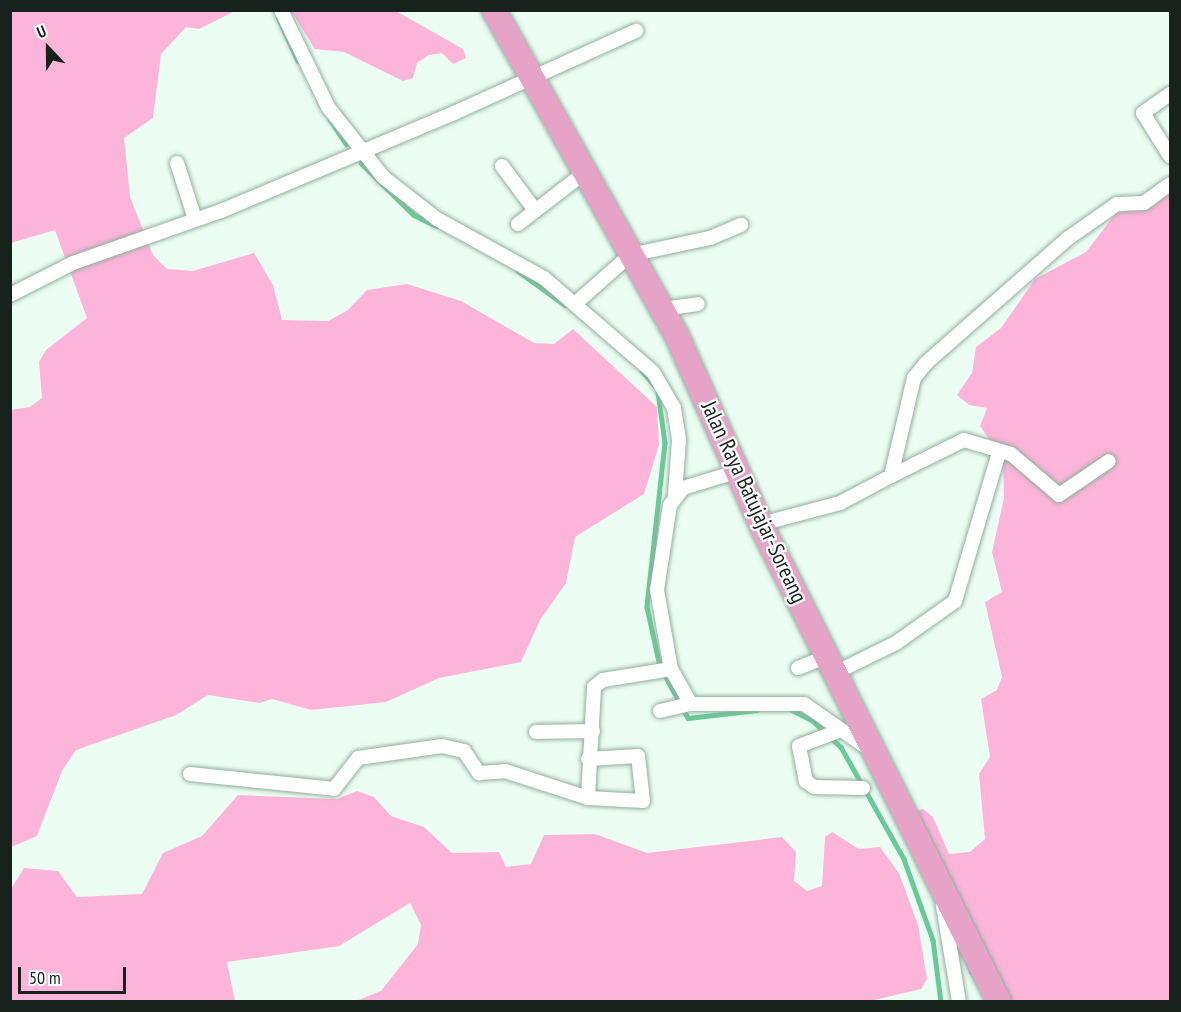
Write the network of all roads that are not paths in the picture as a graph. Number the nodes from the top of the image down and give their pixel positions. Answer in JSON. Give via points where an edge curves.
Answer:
{"nodes":[{"id":1,"x":282,"y":10,"type":"edge"},
{"id":2,"x":494,"y":10,"type":"edge"},
{"id":3,"x":636,"y":31,"type":"dead end"},
{"id":4,"x":528,"y":77,"type":"junction"},
{"id":5,"x":1170,"y":94,"type":"edge"},
{"id":6,"x":360,"y":151,"type":"junction"},
{"id":7,"x":1170,"y":156,"type":"edge"},
{"id":8,"x":177,"y":163,"type":"dead end"},
{"id":9,"x":502,"y":166,"type":"dead end"},
{"id":10,"x":583,"y":174,"type":"junction"},
{"id":11,"x":1170,"y":184,"type":"edge"},
{"id":12,"x":534,"y":209,"type":"junction"},
{"id":13,"x":195,"y":219,"type":"junction"},
{"id":14,"x":518,"y":224,"type":"dead end"},
{"id":15,"x":741,"y":225,"type":"dead end"},
{"id":16,"x":630,"y":255,"type":"junction"},
{"id":17,"x":10,"y":295,"type":"edge"},
{"id":18,"x":576,"y":303,"type":"junction"},
{"id":19,"x":698,"y":304,"type":"dead end"},
{"id":20,"x":663,"y":309,"type":"junction"},
{"id":21,"x":999,"y":452,"type":"junction"},
{"id":22,"x":1109,"y":461,"type":"dead end"},
{"id":23,"x":739,"y":471,"type":"junction"},
{"id":24,"x":891,"y":476,"type":"junction"},
{"id":25,"x":675,"y":494,"type":"junction"},
{"id":26,"x":761,"y":524,"type":"junction"},
{"id":27,"x":832,"y":664,"type":"junction"},
{"id":28,"x":798,"y":668,"type":"dead end"},
{"id":29,"x":664,"y":670,"type":"junction"},
{"id":30,"x":684,"y":706,"type":"junction"},
{"id":31,"x":660,"y":711,"type":"dead end"},
{"id":32,"x":593,"y":731,"type":"junction"},
{"id":33,"x":838,"y":731,"type":"junction"},
{"id":34,"x":536,"y":732,"type":"dead end"},
{"id":35,"x":873,"y":751,"type":"junction"},
{"id":36,"x":588,"y":759,"type":"junction"},
{"id":37,"x":190,"y":774,"type":"dead end"},
{"id":38,"x":864,"y":788,"type":"dead end"},
{"id":39,"x":588,"y":798,"type":"junction"},
{"id":40,"x":939,"y":884,"type":"junction"},
{"id":41,"x":959,"y":1002,"type":"edge"},
{"id":42,"x":999,"y":1002,"type":"edge"}],
"edges":[{"from":1,"to":6,"type":"street","via":[[328,107]]},
{"from":2,"to":4,"type":"highway","name":"Jalan Raya Batujajar-Soreang"},
{"from":3,"to":4,"type":"street"},
{"from":4,"to":6,"type":"street"},
{"from":4,"to":10,"type":"highway","name":"Jalan Raya Batujajar-Soreang"},
{"from":5,"to":7,"type":"street","via":[[1143,113]]},
{"from":6,"to":13,"type":"street"},
{"from":6,"to":18,"type":"street","via":[[413,202],[544,278]]},
{"from":8,"to":13,"type":"street"},
{"from":9,"to":12,"type":"street"},
{"from":10,"to":12,"type":"street"},
{"from":10,"to":16,"type":"highway","name":"Jalan Raya Batujajar-Soreang"},
{"from":11,"to":24,"type":"street","via":[[1144,203],[1117,204],[1067,239],[926,363],[911,388]]},
{"from":12,"to":14,"type":"street"},
{"from":13,"to":17,"type":"street","via":[[73,263]]},
{"from":15,"to":16,"type":"street","via":[[710,238]]},
{"from":16,"to":18,"type":"street"},
{"from":16,"to":20,"type":"highway","name":"Jalan Raya Batujajar-Soreang"},
{"from":18,"to":25,"type":"street","via":[[653,372],[666,392],[679,440]]},
{"from":19,"to":20,"type":"street"},
{"from":20,"to":23,"type":"highway","name":"Jalan Raya Batujajar-Soreang"},
{"from":21,"to":22,"type":"street","via":[[1011,454],[1059,495]]},
{"from":21,"to":24,"type":"street","via":[[964,440]]},
{"from":21,"to":27,"type":"street","via":[[955,601],[897,643]]},
{"from":23,"to":25,"type":"street"},
{"from":23,"to":26,"type":"highway","name":"Jalan Raya Batujajar-Soreang"},
{"from":24,"to":26,"type":"street","via":[[840,503]]},
{"from":25,"to":29,"type":"street","via":[[660,545],[657,590]]},
{"from":26,"to":27,"type":"highway","name":"Jalan Raya Batujajar-Soreang"},
{"from":27,"to":28,"type":"street"},
{"from":27,"to":35,"type":"highway","name":"Jalan Raya Batujajar-Soreang"},
{"from":29,"to":30,"type":"street"},
{"from":29,"to":32,"type":"street","via":[[597,682]]},
{"from":30,"to":31,"type":"street"},
{"from":30,"to":33,"type":"street","via":[[790,701]]},
{"from":32,"to":34,"type":"street"},
{"from":32,"to":36,"type":"street"},
{"from":33,"to":35,"type":"street"},
{"from":33,"to":38,"type":"street","via":[[798,749],[809,785]]},
{"from":35,"to":40,"type":"highway","name":"Jalan Raya Batujajar-Soreang"},
{"from":36,"to":39,"type":"street"},
{"from":36,"to":39,"type":"street","via":[[639,756],[645,788],[643,801]]},
{"from":37,"to":39,"type":"street","via":[[334,789],[358,758],[442,746],[464,751],[479,773],[505,771]]},
{"from":40,"to":41,"type":"street"},
{"from":40,"to":42,"type":"highway","name":"Jalan Raya Batujajar-Soreang"}]}
